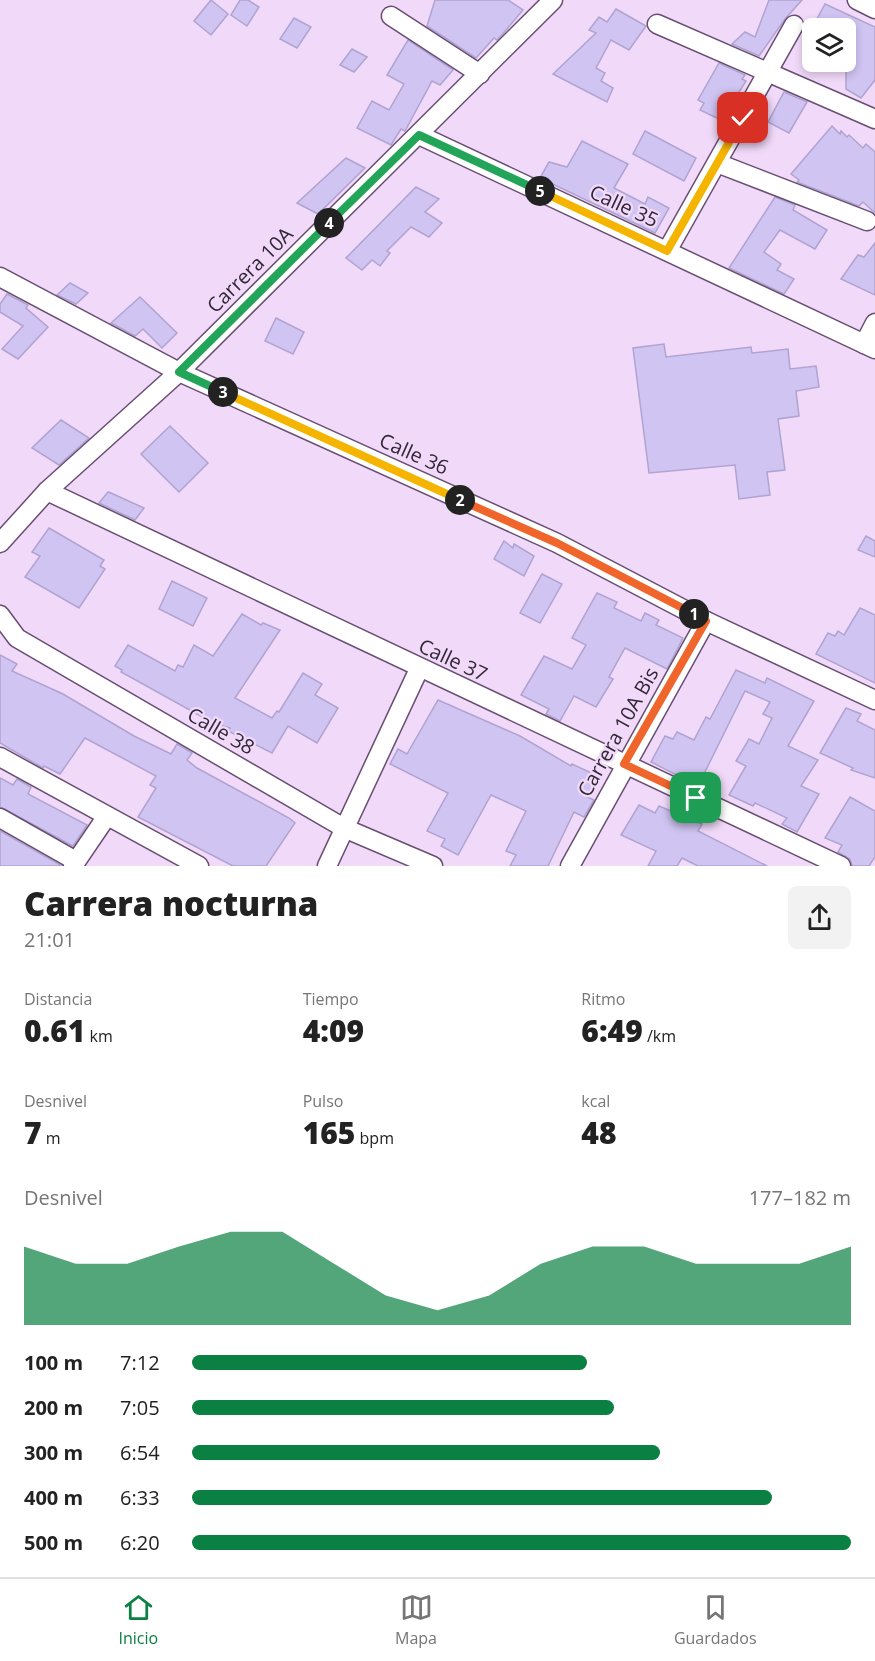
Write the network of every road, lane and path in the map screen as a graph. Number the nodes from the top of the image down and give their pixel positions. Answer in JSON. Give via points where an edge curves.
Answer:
{"nodes":[{"id":1,"x":553,"y":0,"type":"edge"},
{"id":2,"x":857,"y":0,"type":"edge"},
{"id":3,"x":875,"y":9,"type":"edge"},
{"id":4,"x":391,"y":16,"type":"dead end"},
{"id":5,"x":657,"y":24,"type":"dead end"},
{"id":6,"x":794,"y":25,"type":"dead end"},
{"id":7,"x":768,"y":73,"type":"junction"},
{"id":8,"x":480,"y":74,"type":"junction"},
{"id":9,"x":875,"y":119,"type":"edge"},
{"id":10,"x":419,"y":135,"type":"junction"},
{"id":11,"x":717,"y":163,"type":"junction"},
{"id":12,"x":867,"y":221,"type":"dead end"},
{"id":13,"x":667,"y":251,"type":"junction"},
{"id":14,"x":0,"y":277,"type":"edge"},
{"id":15,"x":875,"y":323,"type":"edge"},
{"id":16,"x":870,"y":346,"type":"edge"},
{"id":17,"x":179,"y":372,"type":"junction"},
{"id":18,"x":47,"y":491,"type":"junction"},
{"id":19,"x":0,"y":543,"type":"edge"},
{"id":20,"x":0,"y":615,"type":"edge"},
{"id":21,"x":706,"y":621,"type":"junction"},
{"id":22,"x":419,"y":669,"type":"junction"},
{"id":23,"x":875,"y":700,"type":"edge"},
{"id":24,"x":0,"y":757,"type":"edge"},
{"id":25,"x":624,"y":764,"type":"junction"},
{"id":26,"x":107,"y":816,"type":"junction"},
{"id":27,"x":0,"y":818,"type":"edge"},
{"id":28,"x":344,"y":828,"type":"junction"},
{"id":29,"x":74,"y":863,"type":"edge"},
{"id":30,"x":199,"y":866,"type":"edge"},
{"id":31,"x":327,"y":866,"type":"edge"},
{"id":32,"x":433,"y":866,"type":"edge"},
{"id":33,"x":570,"y":866,"type":"edge"},
{"id":34,"x":841,"y":866,"type":"edge"}],
"edges":[{"from":1,"to":8,"type":"street","name":"Carrera 10A"},
{"from":2,"to":3,"type":"street"},
{"from":4,"to":8,"type":"street"},
{"from":5,"to":7,"type":"street"},
{"from":6,"to":7,"type":"street"},
{"from":7,"to":9,"type":"street"},
{"from":7,"to":11,"type":"street"},
{"from":8,"to":10,"type":"street","name":"Carrera 10A"},
{"from":10,"to":13,"type":"street","name":"Calle 35"},
{"from":10,"to":17,"type":"street","name":"Carrera 10A"},
{"from":11,"to":12,"type":"street"},
{"from":11,"to":13,"type":"street"},
{"from":13,"to":16,"type":"street","name":"Calle 35"},
{"from":14,"to":17,"type":"street","name":"Calle 36"},
{"from":15,"to":16,"type":"street"},
{"from":17,"to":18,"type":"street","name":"Carrera 10A"},
{"from":17,"to":21,"type":"street","name":"Calle 36","via":[[557,543]]},
{"from":18,"to":19,"type":"street","name":"Carrera 10A"},
{"from":18,"to":22,"type":"street","name":"Calle 37"},
{"from":20,"to":28,"type":"street","name":"Calle 38","via":[[17,638]]},
{"from":21,"to":23,"type":"street","name":"Calle 36"},
{"from":21,"to":25,"type":"street","name":"Carrera 10A Bis"},
{"from":22,"to":25,"type":"street","name":"Calle 37"},
{"from":22,"to":28,"type":"street"},
{"from":24,"to":26,"type":"street"},
{"from":25,"to":33,"type":"street","name":"Carrera 10A Bis"},
{"from":25,"to":34,"type":"street","name":"Calle 37"},
{"from":26,"to":29,"type":"street"},
{"from":26,"to":30,"type":"street"},
{"from":27,"to":29,"type":"street"},
{"from":28,"to":31,"type":"street"},
{"from":28,"to":32,"type":"street","name":"Calle 38"}]}
